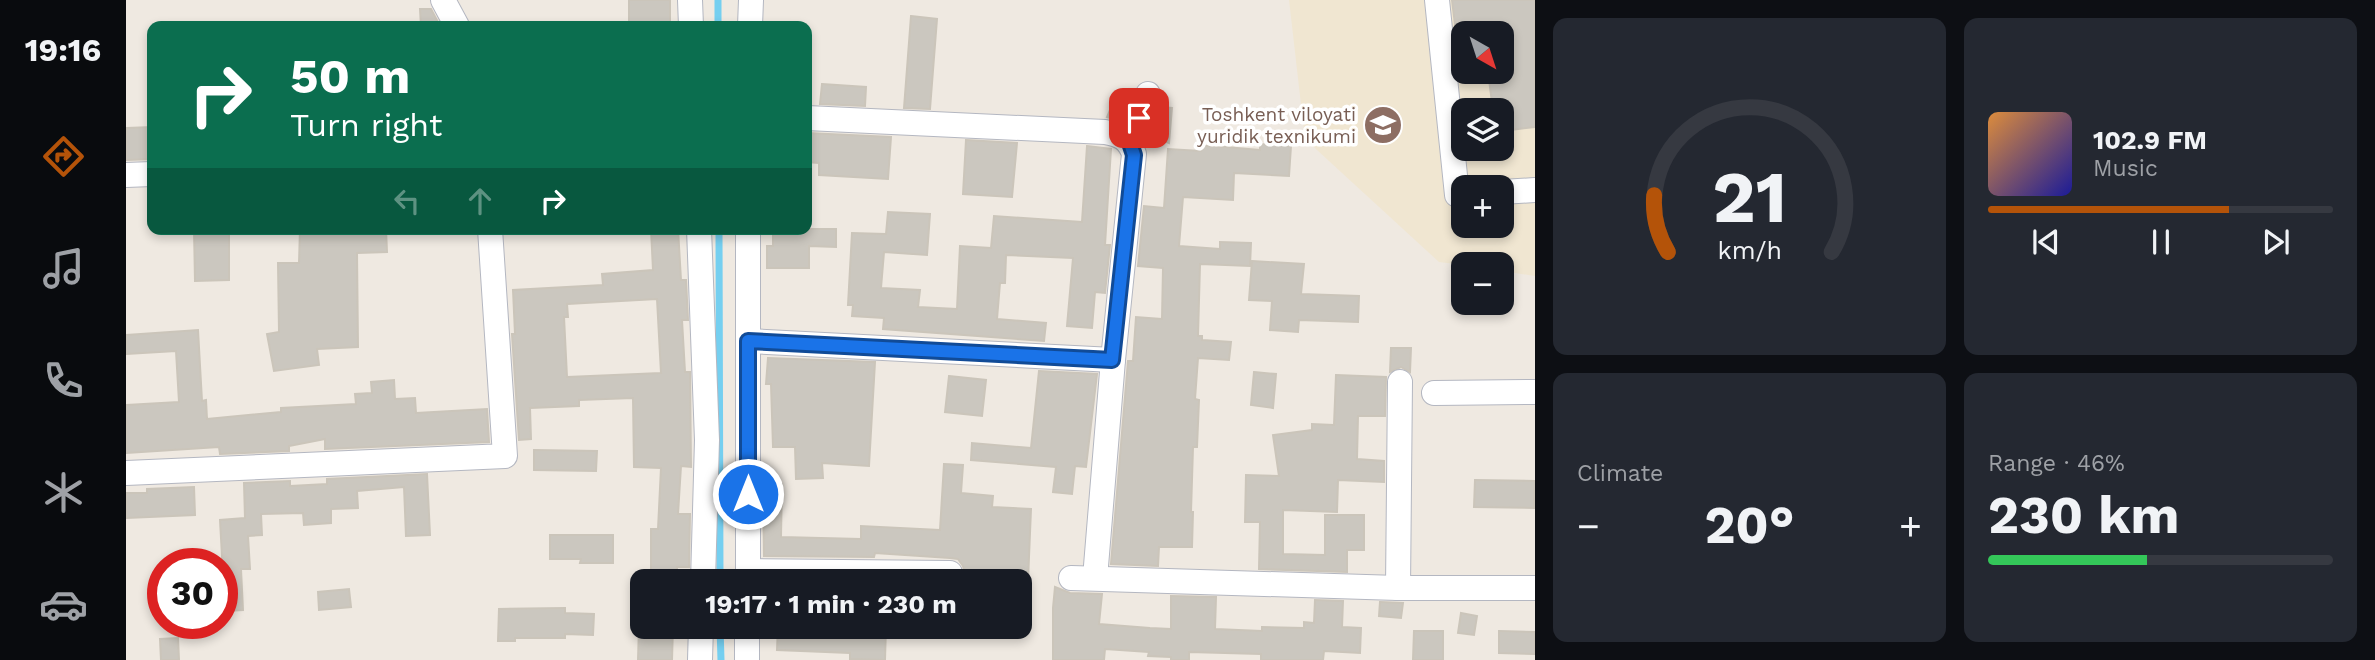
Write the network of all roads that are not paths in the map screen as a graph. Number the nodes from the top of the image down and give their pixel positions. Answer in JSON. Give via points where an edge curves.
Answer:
{"nodes":[{"id":1,"x":443,"y":0,"type":"edge"},
{"id":2,"x":690,"y":0,"type":"edge"},
{"id":3,"x":751,"y":0,"type":"edge"},
{"id":4,"x":1437,"y":0,"type":"edge"},
{"id":5,"x":454,"y":21,"type":"edge"},
{"id":6,"x":691,"y":21,"type":"edge"},
{"id":7,"x":750,"y":21,"type":"edge"},
{"id":8,"x":1148,"y":94,"type":"dead end"},
{"id":9,"x":812,"y":118,"type":"edge"},
{"id":10,"x":1130,"y":143,"type":"junction"},
{"id":11,"x":147,"y":174,"type":"edge"},
{"id":12,"x":126,"y":175,"type":"edge"},
{"id":13,"x":1455,"y":175,"type":"edge"},
{"id":14,"x":1535,"y":190,"type":"edge"},
{"id":15,"x":1514,"y":191,"type":"edge"},
{"id":16,"x":490,"y":235,"type":"edge"},
{"id":17,"x":699,"y":235,"type":"edge"},
{"id":18,"x":748,"y":235,"type":"edge"},
{"id":19,"x":748,"y":341,"type":"junction"},
{"id":20,"x":1112,"y":360,"type":"junction"},
{"id":21,"x":1400,"y":382,"type":"dead end"},
{"id":22,"x":1535,"y":392,"type":"edge"},
{"id":23,"x":1434,"y":393,"type":"dead end"},
{"id":24,"x":126,"y":473,"type":"edge"},
{"id":25,"x":703,"y":569,"type":"edge"},
{"id":26,"x":748,"y":569,"type":"edge"},
{"id":27,"x":1398,"y":588,"type":"junction"},
{"id":28,"x":1535,"y":588,"type":"edge"},
{"id":29,"x":701,"y":639,"type":"edge"},
{"id":30,"x":747,"y":639,"type":"edge"},
{"id":31,"x":700,"y":660,"type":"edge"},
{"id":32,"x":747,"y":660,"type":"edge"}],
"edges":[{"from":1,"to":5,"type":"street"},
{"from":2,"to":6,"type":"street"},
{"from":3,"to":7,"type":"street"},
{"from":4,"to":13,"type":"street"},
{"from":8,"to":10,"type":"street"},
{"from":9,"to":10,"type":"street","via":[[1105,132]]},
{"from":10,"to":20,"type":"street","via":[[1134,155]]},
{"from":11,"to":12,"type":"street"},
{"from":14,"to":15,"type":"street"},
{"from":16,"to":24,"type":"street","via":[[505,456]]},
{"from":17,"to":25,"type":"street","via":[[707,440]]},
{"from":18,"to":19,"type":"street"},
{"from":19,"to":20,"type":"street"},
{"from":19,"to":26,"type":"street"},
{"from":20,"to":27,"type":"street","via":[[1083,578]]},
{"from":21,"to":27,"type":"street"},
{"from":22,"to":23,"type":"street"},
{"from":27,"to":28,"type":"street"},
{"from":29,"to":31,"type":"street"},
{"from":30,"to":32,"type":"street"}]}
